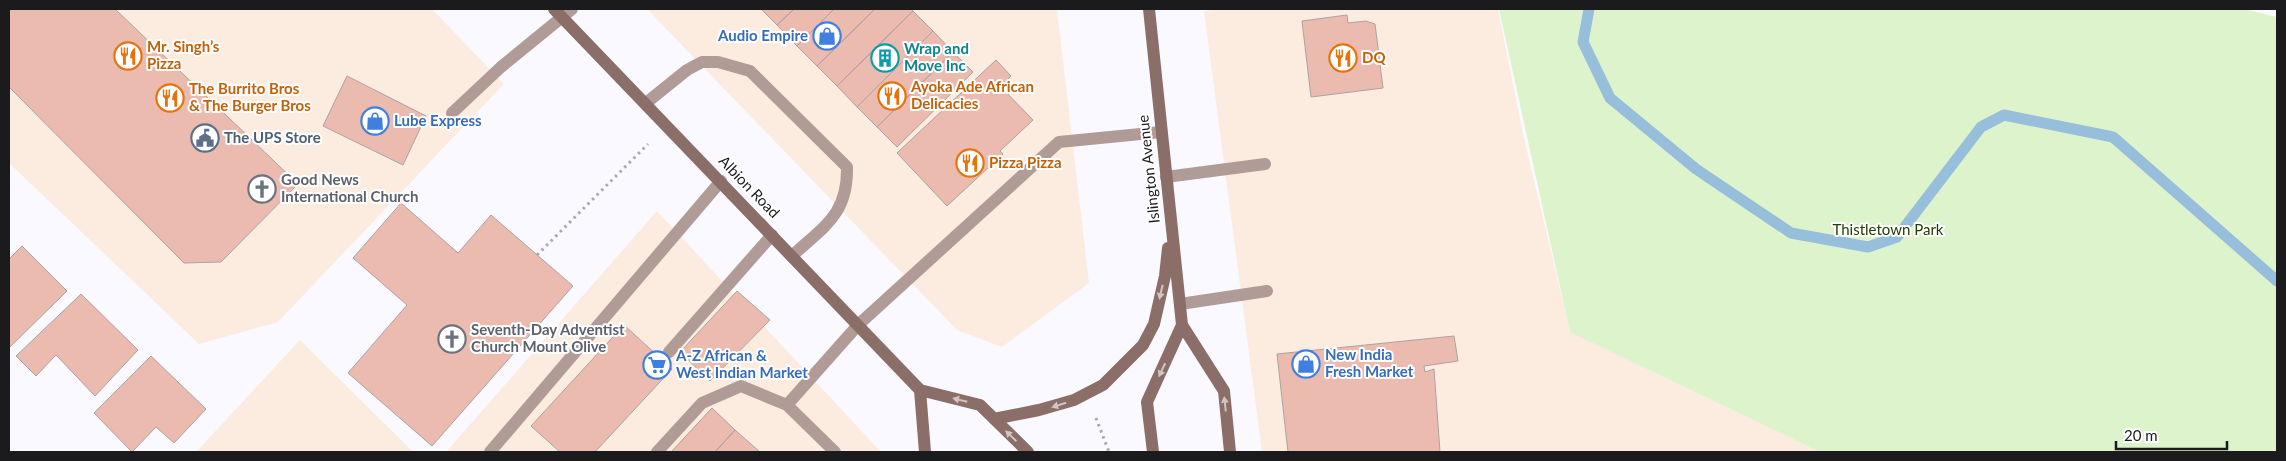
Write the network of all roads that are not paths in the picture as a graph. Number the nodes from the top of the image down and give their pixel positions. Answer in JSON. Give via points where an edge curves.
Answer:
{"nodes":[{"id":1,"x":1149,"y":9,"type":"edge"},
{"id":2,"x":563,"y":12,"type":"edge"},
{"id":3,"x":646,"y":103,"type":"junction"},
{"id":4,"x":452,"y":113,"type":"dead end"},
{"id":5,"x":1161,"y":132,"type":"junction"},
{"id":6,"x":1265,"y":164,"type":"dead end"},
{"id":7,"x":1166,"y":177,"type":"junction"},
{"id":8,"x":721,"y":181,"type":"junction"},
{"id":9,"x":1171,"y":226,"type":"junction"},
{"id":10,"x":772,"y":235,"type":"junction"},
{"id":11,"x":792,"y":256,"type":"junction"},
{"id":12,"x":1267,"y":291,"type":"dead end"},
{"id":13,"x":1180,"y":304,"type":"junction"},
{"id":14,"x":858,"y":325,"type":"junction"},
{"id":15,"x":1182,"y":325,"type":"junction"},
{"id":16,"x":669,"y":352,"type":"dead end"},
{"id":17,"x":920,"y":390,"type":"junction"},
{"id":18,"x":787,"y":405,"type":"junction"},
{"id":19,"x":994,"y":419,"type":"junction"},
{"id":20,"x":490,"y":452,"type":"edge"},
{"id":21,"x":657,"y":452,"type":"edge"},
{"id":22,"x":835,"y":452,"type":"edge"},
{"id":23,"x":925,"y":452,"type":"edge"},
{"id":24,"x":1028,"y":452,"type":"edge"},
{"id":25,"x":1153,"y":452,"type":"edge"},
{"id":26,"x":1230,"y":452,"type":"edge"}],
"edges":[{"from":1,"to":5,"type":"main road","name":"Islington Avenue"},
{"from":2,"to":3,"type":"main road","name":"Albion Road"},
{"from":2,"to":4,"type":"lane"},
{"from":3,"to":8,"type":"main road","name":"Albion Road"},
{"from":3,"to":11,"type":"lane","via":[[702,62],[718,62],[750,71],[847,167],[842,206]]},
{"from":5,"to":7,"type":"main road","name":"Islington Avenue"},
{"from":5,"to":14,"type":"lane","via":[[1059,142]]},
{"from":6,"to":7,"type":"lane"},
{"from":7,"to":9,"type":"main road","name":"Islington Avenue"},
{"from":8,"to":10,"type":"main road","name":"Albion Road"},
{"from":8,"to":20,"type":"lane"},
{"from":9,"to":13,"type":"main road","name":"Islington Avenue"},
{"from":9,"to":19,"type":"main road","one_way":true,"via":[[1165,276],[1154,324],[1144,345],[1103,385],[1089,393],[1039,410]]},
{"from":10,"to":11,"type":"main road","name":"Albion Road"},
{"from":10,"to":16,"type":"lane"},
{"from":11,"to":14,"type":"main road","name":"Albion Road"},
{"from":12,"to":13,"type":"lane"},
{"from":13,"to":15,"type":"main road","name":"Islington Avenue"},
{"from":14,"to":17,"type":"main road","name":"Albion Road"},
{"from":14,"to":18,"type":"lane"},
{"from":15,"to":25,"type":"main road","name":"Islington Avenue","one_way":true,"via":[[1147,402]]},
{"from":26,"to":15,"type":"main road","name":"Islington Avenue","one_way":true,"via":[[1224,391]]},
{"from":19,"to":17,"type":"main road","one_way":true,"via":[[980,405]]},
{"from":17,"to":23,"type":"main road"},
{"from":18,"to":21,"type":"lane","via":[[741,386],[702,403]]},
{"from":18,"to":22,"type":"lane"},
{"from":24,"to":19,"type":"main road","one_way":true}]}
